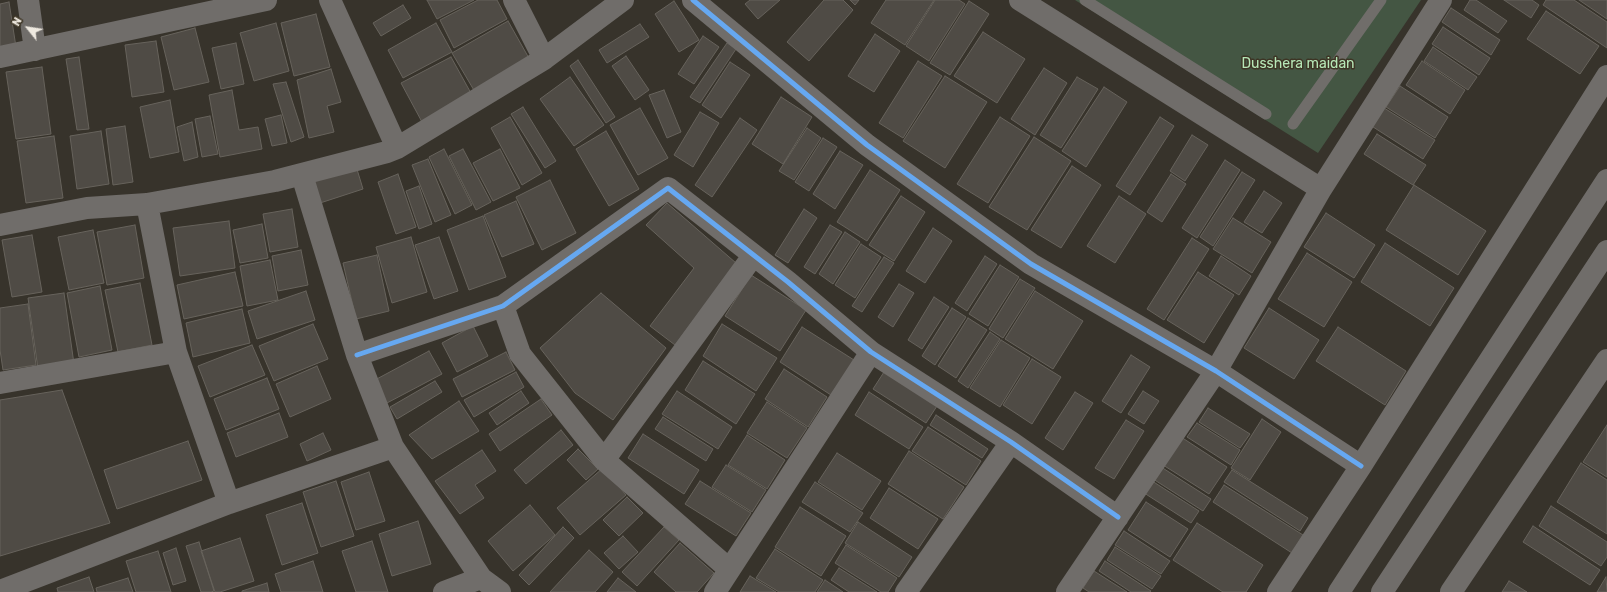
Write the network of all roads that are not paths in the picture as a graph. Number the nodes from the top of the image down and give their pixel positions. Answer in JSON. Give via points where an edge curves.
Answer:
{"nodes":[{"id":1,"x":28,"y":0,"type":"edge"},
{"id":2,"x":266,"y":0,"type":"edge"},
{"id":3,"x":330,"y":0,"type":"edge"},
{"id":4,"x":514,"y":0,"type":"edge"},
{"id":5,"x":623,"y":0,"type":"edge"},
{"id":6,"x":693,"y":0,"type":"edge"},
{"id":7,"x":1020,"y":0,"type":"edge"},
{"id":8,"x":1085,"y":0,"type":"edge"},
{"id":9,"x":1380,"y":0,"type":"edge"},
{"id":10,"x":1441,"y":0,"type":"edge"},
{"id":11,"x":35,"y":50,"type":"junction"},
{"id":12,"x":0,"y":57,"type":"edge"},
{"id":13,"x":544,"y":59,"type":"junction"},
{"id":14,"x":1607,"y":76,"type":"edge"},
{"id":15,"x":1266,"y":114,"type":"dead end"},
{"id":16,"x":1293,"y":124,"type":"dead end"},
{"id":17,"x":397,"y":148,"type":"junction"},
{"id":18,"x":302,"y":174,"type":"junction"},
{"id":19,"x":1607,"y":180,"type":"edge"},
{"id":20,"x":1322,"y":189,"type":"junction"},
{"id":21,"x":147,"y":204,"type":"junction"},
{"id":22,"x":0,"y":225,"type":"edge"},
{"id":23,"x":1607,"y":251,"type":"edge"},
{"id":24,"x":753,"y":256,"type":"junction"},
{"id":25,"x":503,"y":306,"type":"junction"},
{"id":26,"x":176,"y":352,"type":"junction"},
{"id":27,"x":871,"y":352,"type":"junction"},
{"id":28,"x":357,"y":355,"type":"junction"},
{"id":29,"x":1607,"y":360,"type":"edge"},
{"id":30,"x":1216,"y":372,"type":"junction"},
{"id":31,"x":0,"y":383,"type":"edge"},
{"id":32,"x":1012,"y":442,"type":"junction"},
{"id":33,"x":393,"y":447,"type":"junction"},
{"id":34,"x":604,"y":460,"type":"junction"},
{"id":35,"x":1361,"y":466,"type":"junction"},
{"id":36,"x":229,"y":503,"type":"junction"},
{"id":37,"x":1118,"y":517,"type":"junction"},
{"id":38,"x":730,"y":569,"type":"junction"},
{"id":39,"x":481,"y":578,"type":"junction"},
{"id":40,"x":0,"y":591,"type":"edge"},
{"id":41,"x":444,"y":592,"type":"edge"},
{"id":42,"x":500,"y":592,"type":"edge"},
{"id":43,"x":715,"y":592,"type":"edge"},
{"id":44,"x":906,"y":592,"type":"edge"},
{"id":45,"x":1067,"y":592,"type":"edge"},
{"id":46,"x":1278,"y":592,"type":"edge"},
{"id":47,"x":1339,"y":592,"type":"edge"},
{"id":48,"x":1382,"y":592,"type":"edge"},
{"id":49,"x":1451,"y":592,"type":"edge"}],
"edges":[{"from":1,"to":11,"type":"street"},
{"from":2,"to":11,"type":"street"},
{"from":3,"to":17,"type":"street"},
{"from":4,"to":13,"type":"street"},
{"from":5,"to":13,"type":"street"},
{"from":6,"to":30,"type":"street","via":[[867,145],[1031,264]]},
{"from":7,"to":20,"type":"street"},
{"from":8,"to":15,"type":"lane"},
{"from":9,"to":16,"type":"lane"},
{"from":10,"to":20,"type":"street"},
{"from":11,"to":12,"type":"street"},
{"from":13,"to":17,"type":"street"},
{"from":14,"to":35,"type":"street"},
{"from":17,"to":18,"type":"street"},
{"from":18,"to":21,"type":"street"},
{"from":18,"to":28,"type":"street"},
{"from":19,"to":47,"type":"street"},
{"from":20,"to":30,"type":"street"},
{"from":21,"to":22,"type":"street","via":[[87,208]]},
{"from":21,"to":26,"type":"street"},
{"from":23,"to":48,"type":"street"},
{"from":24,"to":25,"type":"street","via":[[668,188]]},
{"from":24,"to":27,"type":"street"},
{"from":24,"to":34,"type":"street"},
{"from":25,"to":28,"type":"street"},
{"from":25,"to":34,"type":"street","via":[[520,354]]},
{"from":26,"to":31,"type":"street"},
{"from":26,"to":36,"type":"street"},
{"from":27,"to":32,"type":"street"},
{"from":27,"to":38,"type":"street"},
{"from":28,"to":33,"type":"street"},
{"from":29,"to":49,"type":"street"},
{"from":30,"to":35,"type":"street"},
{"from":30,"to":37,"type":"street"},
{"from":32,"to":37,"type":"street"},
{"from":32,"to":44,"type":"street"},
{"from":33,"to":36,"type":"street"},
{"from":33,"to":39,"type":"street"},
{"from":34,"to":38,"type":"street"},
{"from":35,"to":46,"type":"street"},
{"from":36,"to":40,"type":"street"},
{"from":37,"to":45,"type":"street"},
{"from":38,"to":43,"type":"street"},
{"from":39,"to":41,"type":"street"},
{"from":39,"to":42,"type":"street"}]}
